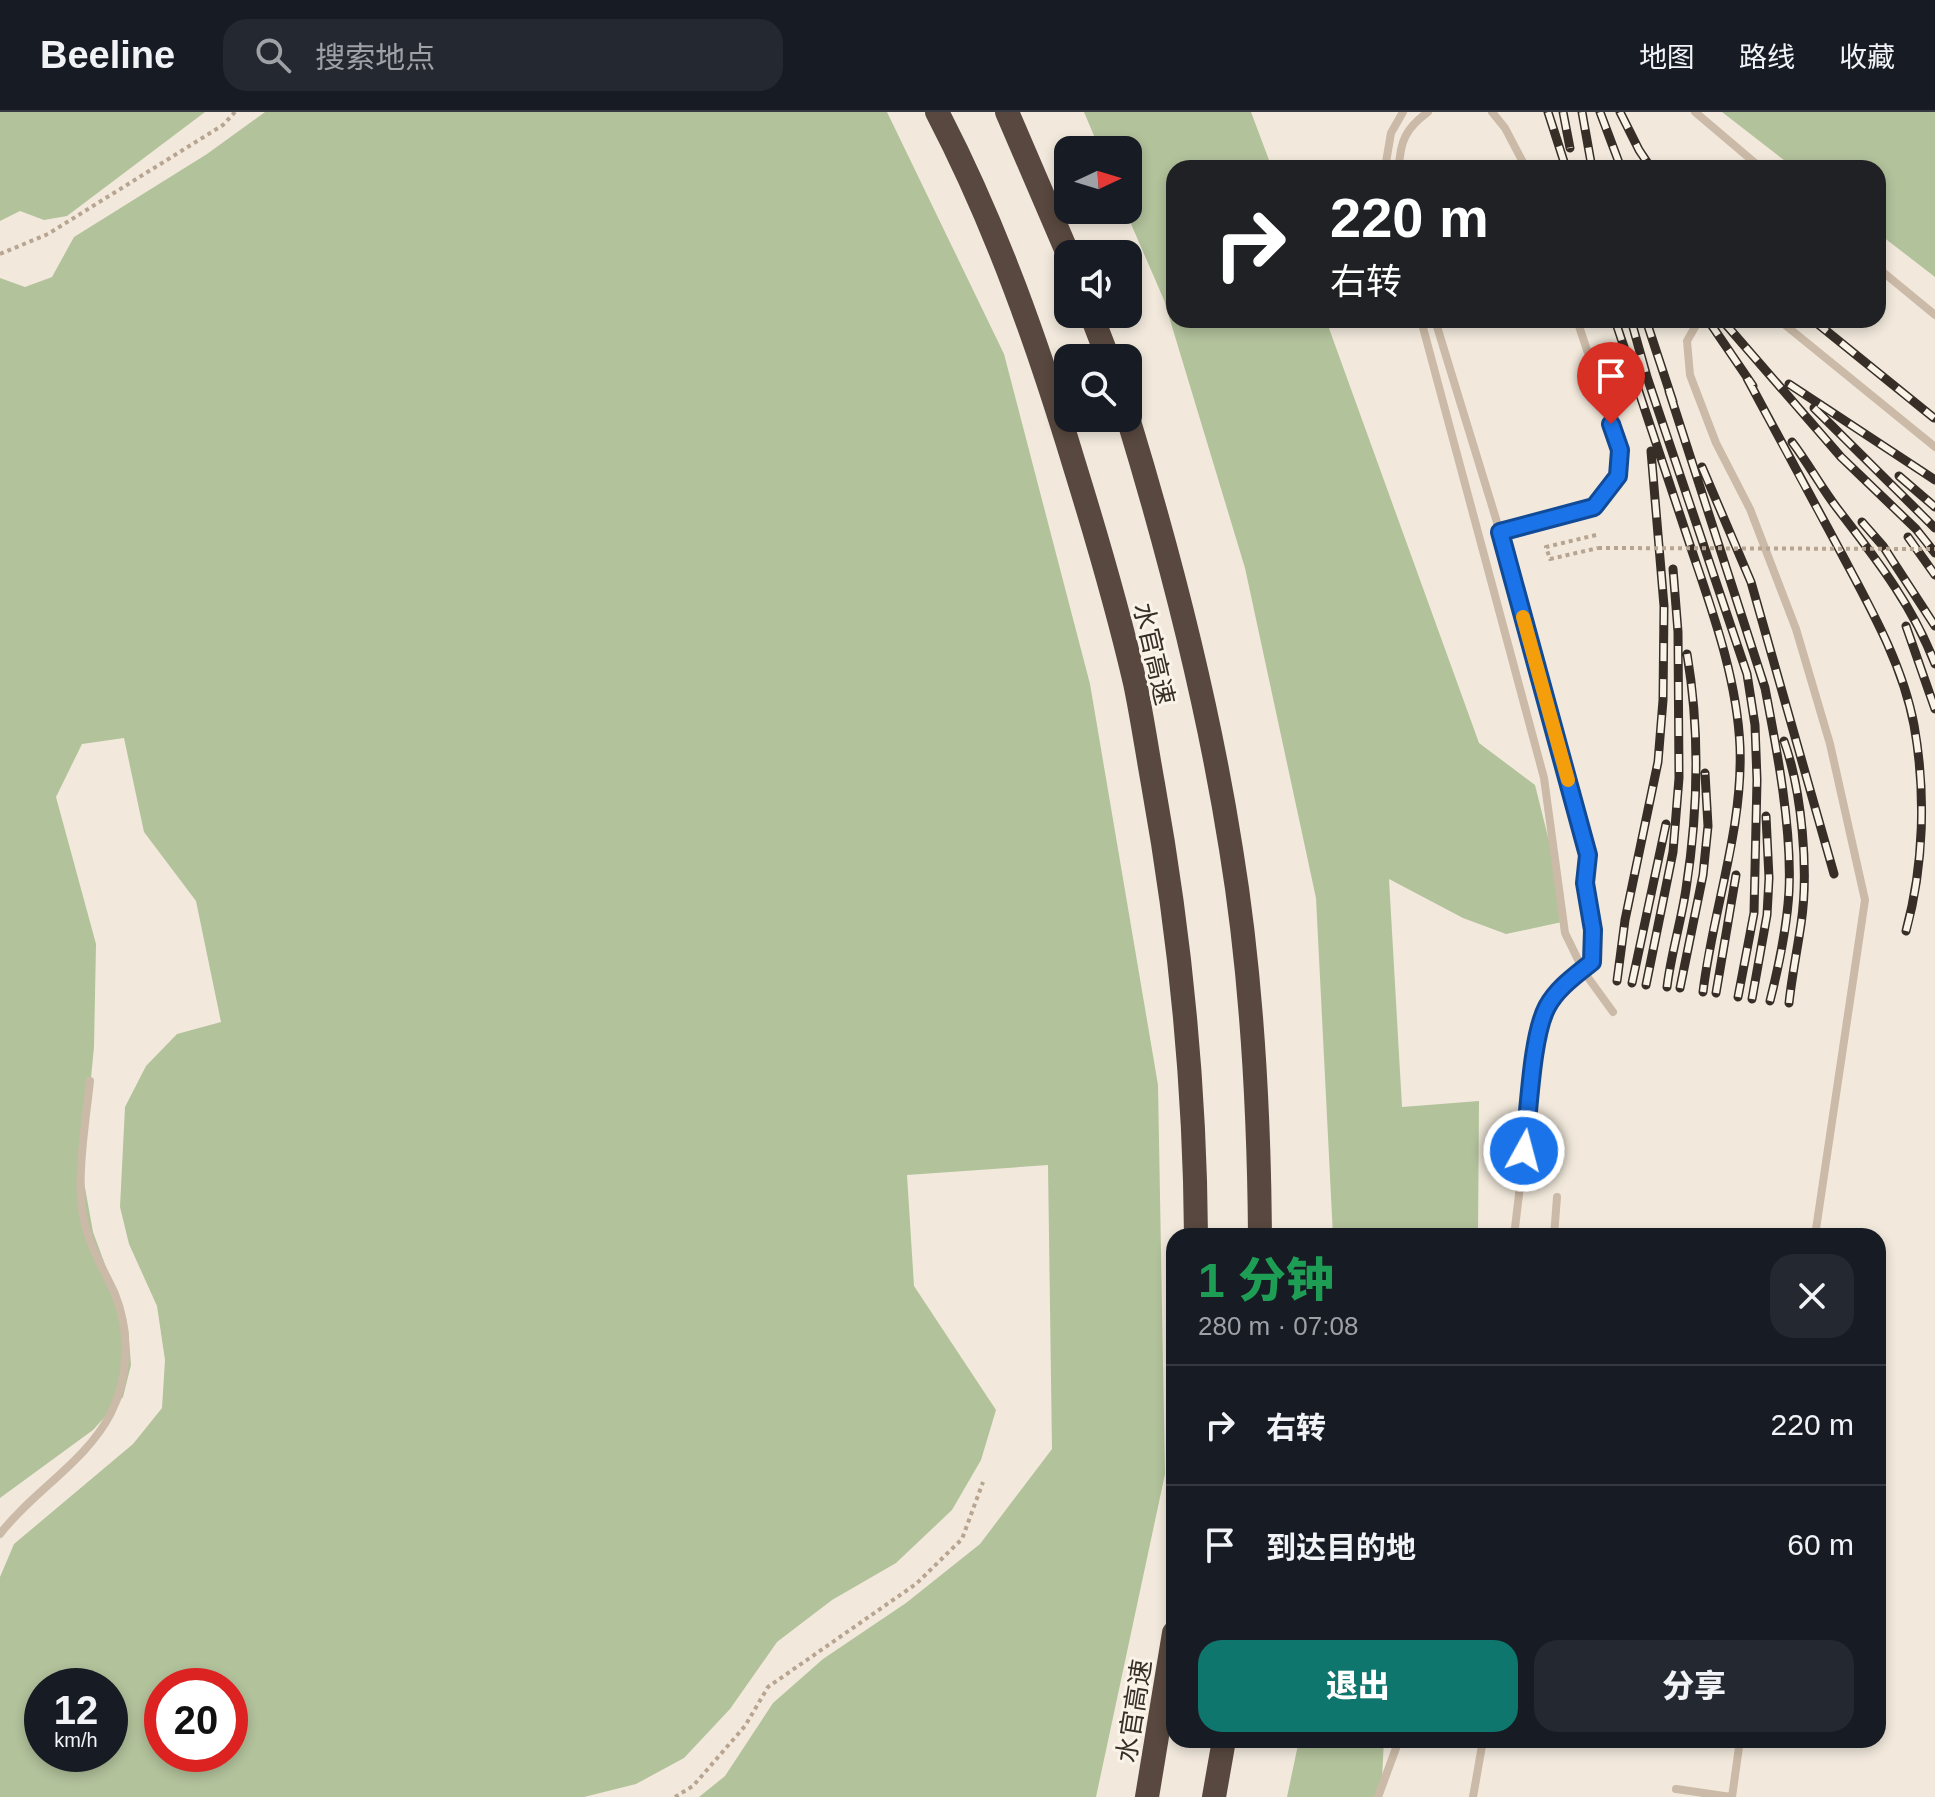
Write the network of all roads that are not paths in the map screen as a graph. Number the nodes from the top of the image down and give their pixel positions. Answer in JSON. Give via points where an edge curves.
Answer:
{"nodes":[{"id":1,"x":937,"y":112,"type":"edge"},
{"id":2,"x":1007,"y":112,"type":"edge"},
{"id":3,"x":1403,"y":112,"type":"edge"},
{"id":4,"x":1428,"y":112,"type":"edge"},
{"id":5,"x":1492,"y":112,"type":"edge"},
{"id":6,"x":1695,"y":112,"type":"edge"},
{"id":7,"x":1386,"y":160,"type":"edge"},
{"id":8,"x":1399,"y":160,"type":"edge"},
{"id":9,"x":1522,"y":160,"type":"edge"},
{"id":10,"x":1752,"y":160,"type":"edge"},
{"id":11,"x":1062,"y":240,"type":"edge"},
{"id":12,"x":1886,"y":275,"type":"edge"},
{"id":13,"x":1935,"y":315,"type":"edge"},
{"id":14,"x":1423,"y":328,"type":"edge"},
{"id":15,"x":1437,"y":328,"type":"edge"},
{"id":16,"x":1580,"y":328,"type":"edge"},
{"id":17,"x":1694,"y":328,"type":"edge"},
{"id":18,"x":1789,"y":328,"type":"edge"},
{"id":19,"x":1132,"y":432,"type":"edge"},
{"id":20,"x":1935,"y":447,"type":"edge"},
{"id":21,"x":1500,"y":532,"type":"junction"},
{"id":22,"x":1613,"y":1012,"type":"dead end"},
{"id":23,"x":90,"y":1081,"type":"dead end"},
{"id":24,"x":1557,"y":1197,"type":"dead end"},
{"id":25,"x":1196,"y":1228,"type":"edge"},
{"id":26,"x":1260,"y":1228,"type":"edge"},
{"id":27,"x":1515,"y":1228,"type":"edge"},
{"id":28,"x":1555,"y":1228,"type":"edge"},
{"id":29,"x":1816,"y":1228,"type":"edge"},
{"id":30,"x":0,"y":1534,"type":"edge"},
{"id":31,"x":1166,"y":1682,"type":"edge"},
{"id":32,"x":1223,"y":1748,"type":"edge"},
{"id":33,"x":1396,"y":1748,"type":"edge"},
{"id":34,"x":1482,"y":1748,"type":"edge"},
{"id":35,"x":1739,"y":1748,"type":"edge"},
{"id":36,"x":1676,"y":1789,"type":"dead end"},
{"id":37,"x":1147,"y":1797,"type":"edge"},
{"id":38,"x":1214,"y":1797,"type":"edge"},
{"id":39,"x":1378,"y":1797,"type":"edge"},
{"id":40,"x":1473,"y":1797,"type":"edge"},
{"id":41,"x":1732,"y":1797,"type":"edge"}],
"edges":[{"from":1,"to":25,"type":"highway","name":"水官高速","via":[[1011,273],[1056,403],[1135,685],[1167,860],[1188,1026]]},
{"from":2,"to":11,"type":"highway"},
{"from":3,"to":7,"type":"lane","via":[[1391,133]]},
{"from":4,"to":8,"type":"lane","via":[[1412,124]]},
{"from":5,"to":9,"type":"lane"},
{"from":6,"to":10,"type":"lane"},
{"from":12,"to":13,"type":"lane"},
{"from":14,"to":22,"type":"lane","bridge":true,"via":[[1544,778],[1565,933],[1584,972]]},
{"from":15,"to":21,"type":"lane"},
{"from":16,"to":21,"type":"lane","via":[[1620,450],[1618,476],[1594,507]]},
{"from":17,"to":29,"type":"lane","via":[[1687,341],[1690,375],[1796,629],[1830,744],[1865,900]]},
{"from":18,"to":20,"type":"lane"},
{"from":19,"to":26,"type":"highway","name":"水官高速","via":[[1193,656],[1231,848],[1253,1019]]},
{"from":21,"to":27,"type":"lane","via":[[1588,855],[1585,883],[1593,930],[1592,962],[1565,983],[1547,1007],[1538,1037]]},
{"from":23,"to":30,"type":"lane","via":[[82,1214],[116,1297],[126,1341],[123,1377],[111,1413],[85,1449]]},
{"from":24,"to":28,"type":"lane"},
{"from":31,"to":37,"type":"highway","name":"水官高速"},
{"from":32,"to":38,"type":"highway"},
{"from":33,"to":39,"type":"lane"},
{"from":34,"to":40,"type":"lane"},
{"from":35,"to":41,"type":"lane"},
{"from":36,"to":41,"type":"lane"}]}
